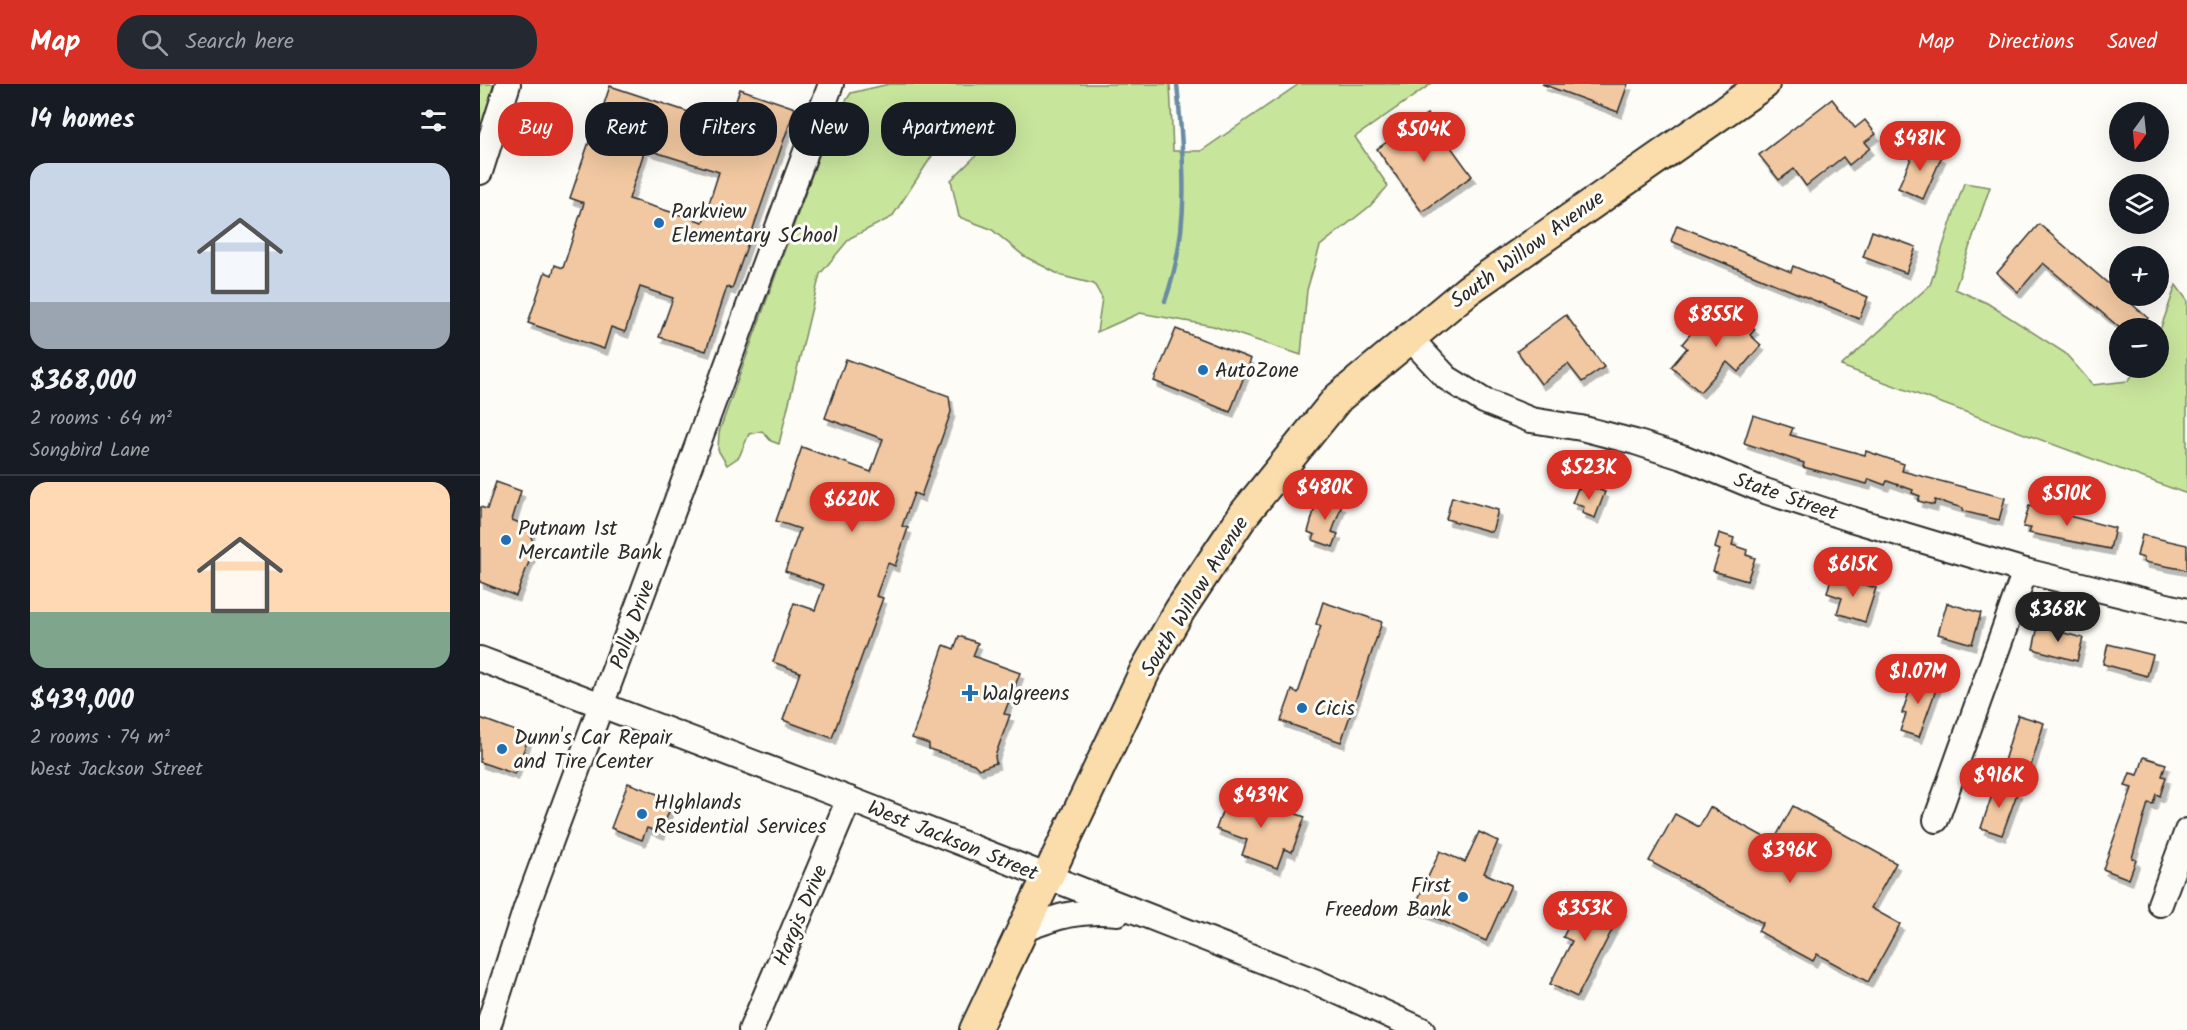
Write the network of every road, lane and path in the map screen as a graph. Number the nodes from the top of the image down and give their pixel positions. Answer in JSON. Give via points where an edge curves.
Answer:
{"nodes":[{"id":1,"x":508,"y":84,"type":"edge"},
{"id":2,"x":831,"y":84,"type":"edge"},
{"id":3,"x":1764,"y":84,"type":"edge"},
{"id":4,"x":480,"y":172,"type":"edge"},
{"id":5,"x":1409,"y":337,"type":"junction"},
{"id":6,"x":2025,"y":571,"type":"junction"},
{"id":7,"x":2187,"y":611,"type":"edge"},
{"id":8,"x":480,"y":659,"type":"edge"},
{"id":9,"x":602,"y":707,"type":"junction"},
{"id":10,"x":849,"y":799,"type":"junction"},
{"id":11,"x":1936,"y":820,"type":"dead end"},
{"id":12,"x":2187,"y":831,"type":"edge"},
{"id":13,"x":1047,"y":878,"type":"junction"},
{"id":14,"x":2160,"y":904,"type":"dead end"},
{"id":15,"x":1144,"y":915,"type":"junction"},
{"id":16,"x":1022,"y":930,"type":"junction"},
{"id":17,"x":487,"y":1030,"type":"edge"},
{"id":18,"x":751,"y":1030,"type":"edge"},
{"id":19,"x":975,"y":1030,"type":"edge"},
{"id":20,"x":1422,"y":1030,"type":"edge"}],
"edges":[{"from":1,"to":4,"type":"street"},
{"from":2,"to":9,"type":"street","name":"Polly Drive"},
{"from":3,"to":5,"type":"main road","name":"South Willow Avenue","via":[[1476,284]]},
{"from":5,"to":6,"type":"street","name":"State Street","via":[[1447,378],[1484,402],[1531,420],[1635,442],[1765,491]]},
{"from":5,"to":13,"type":"main road","name":"South Willow Avenue","via":[[1338,398],[1244,514],[1145,671]]},
{"from":6,"to":7,"type":"street","name":"State Street"},
{"from":6,"to":11,"type":"street"},
{"from":8,"to":9,"type":"street","name":"West Jackson Street"},
{"from":9,"to":10,"type":"street","name":"West Jackson Street"},
{"from":9,"to":17,"type":"street","name":"Polly Drive","via":[[526,908]]},
{"from":10,"to":13,"type":"street","name":"West Jackson Street"},
{"from":10,"to":18,"type":"street","name":"Hargis Drive"},
{"from":12,"to":14,"type":"street"},
{"from":13,"to":15,"type":"street","name":"West Jackson Street"},
{"from":13,"to":16,"type":"main road","name":"South Willow Avenue"},
{"from":15,"to":16,"type":"street","via":[[1088,910],[1063,914]]},
{"from":15,"to":20,"type":"street","name":"West Jackson Street","via":[[1314,981]]},
{"from":16,"to":19,"type":"main road","name":"South Willow Avenue"}]}
